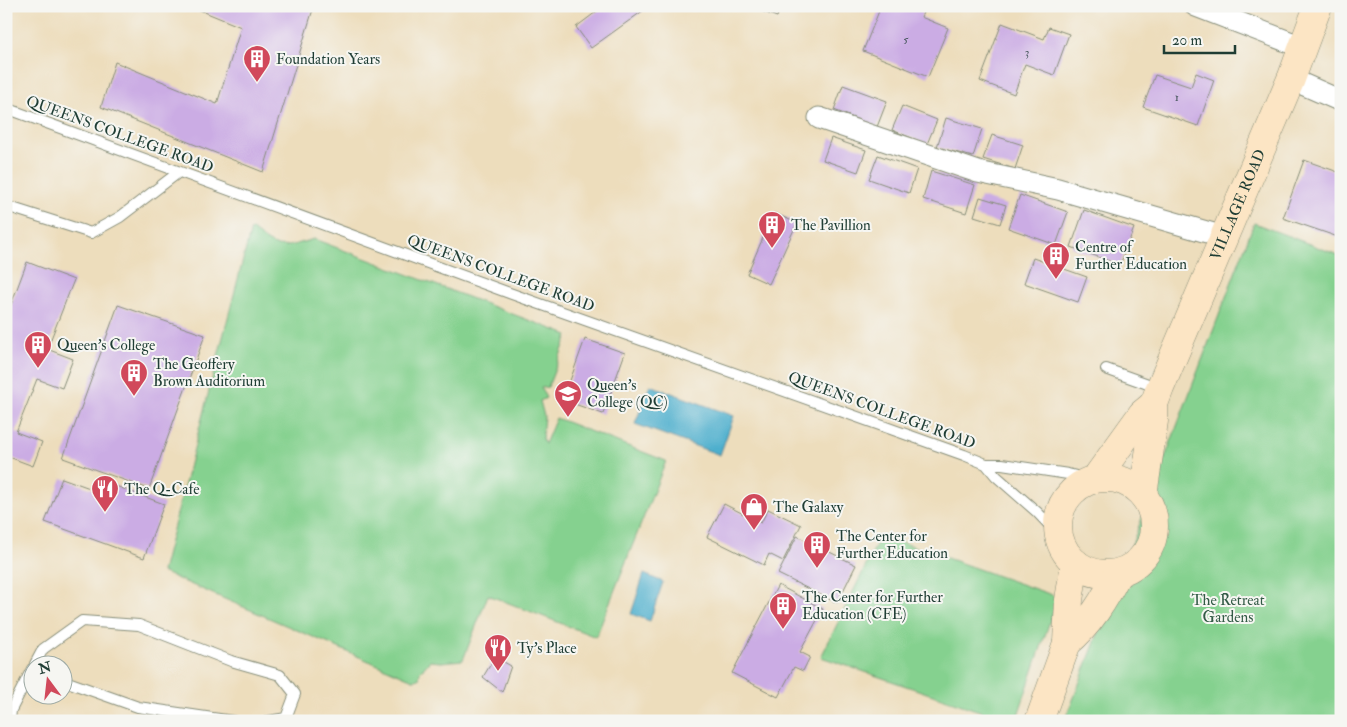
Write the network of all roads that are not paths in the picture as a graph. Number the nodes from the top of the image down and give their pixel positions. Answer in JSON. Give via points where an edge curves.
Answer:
{"nodes":[{"id":1,"x":1196,"y":6,"type":"edge"},
{"id":2,"x":1318,"y":6,"type":"edge"},
{"id":3,"x":1302,"y":47,"type":"junction"},
{"id":4,"x":1291,"y":80,"type":"junction"},
{"id":5,"x":1341,"y":101,"type":"edge"},
{"id":6,"x":6,"y":108,"type":"edge"},
{"id":7,"x":819,"y":118,"type":"dead end"},
{"id":8,"x":179,"y":172,"type":"junction"},
{"id":9,"x":6,"y":206,"type":"edge"},
{"id":10,"x":1224,"y":237,"type":"junction"},
{"id":11,"x":1106,"y":368,"type":"dead end"},
{"id":12,"x":1157,"y":396,"type":"junction"},
{"id":13,"x":986,"y":464,"type":"junction"},
{"id":14,"x":1094,"y":479,"type":"junction"},
{"id":15,"x":1143,"y":495,"type":"junction"},
{"id":16,"x":1058,"y":534,"type":"junction"},
{"id":17,"x":1075,"y":563,"type":"junction"},
{"id":18,"x":1118,"y":573,"type":"junction"},
{"id":19,"x":1067,"y":643,"type":"junction"},
{"id":20,"x":40,"y":654,"type":"edge"},
{"id":21,"x":72,"y":684,"type":"edge"},
{"id":22,"x":22,"y":689,"type":"edge"},
{"id":23,"x":10,"y":721,"type":"edge"},
{"id":24,"x":233,"y":721,"type":"edge"},
{"id":25,"x":269,"y":721,"type":"edge"},
{"id":26,"x":1039,"y":721,"type":"edge"}],
"edges":[{"from":1,"to":3,"type":"street"},
{"from":2,"to":3,"type":"main road","name":"VILLAGE ROAD"},
{"from":3,"to":4,"type":"main road","name":"VILLAGE ROAD"},
{"from":4,"to":5,"type":"street"},
{"from":4,"to":10,"type":"main road","name":"VILLAGE ROAD"},
{"from":6,"to":8,"type":"lane","name":"QUEENS COLLEGE ROAD"},
{"from":7,"to":10,"type":"street","via":[[978,172],[1058,189]]},
{"from":8,"to":9,"type":"lane","via":[[120,217],[91,233]]},
{"from":8,"to":13,"type":"lane","name":"QUEENS COLLEGE ROAD"},
{"from":10,"to":12,"type":"main road","name":"VILLAGE ROAD"},
{"from":11,"to":12,"type":"lane"},
{"from":12,"to":14,"type":"main road","name":"VILLAGE ROAD"},
{"from":12,"to":15,"type":"main road","name":"VILLAGE ROAD"},
{"from":13,"to":14,"type":"lane","name":"QUEENS COLLEGE ROAD"},
{"from":13,"to":16,"type":"lane","name":"QUEENS COLLEGE ROAD"},
{"from":14,"to":15,"type":"main road","via":[[1124,481]]},
{"from":14,"to":16,"type":"main road","name":"VILLAGE ROAD","via":[[1082,484],[1064,502],[1059,513]]},
{"from":15,"to":18,"type":"main road","via":[[1154,517],[1152,541],[1139,562]]},
{"from":16,"to":17,"type":"main road","via":[[1063,550]]},
{"from":17,"to":18,"type":"main road","via":[[1090,572]]},
{"from":17,"to":19,"type":"main road"},
{"from":18,"to":19,"type":"main road","via":[[1099,608]]},
{"from":19,"to":26,"type":"main road"},
{"from":20,"to":25,"type":"lane","via":[[82,621],[140,625],[231,661],[280,675],[295,694],[286,718]]},
{"from":21,"to":24,"type":"lane","via":[[138,707]]},
{"from":22,"to":23,"type":"lane","via":[[11,710]]}]}
